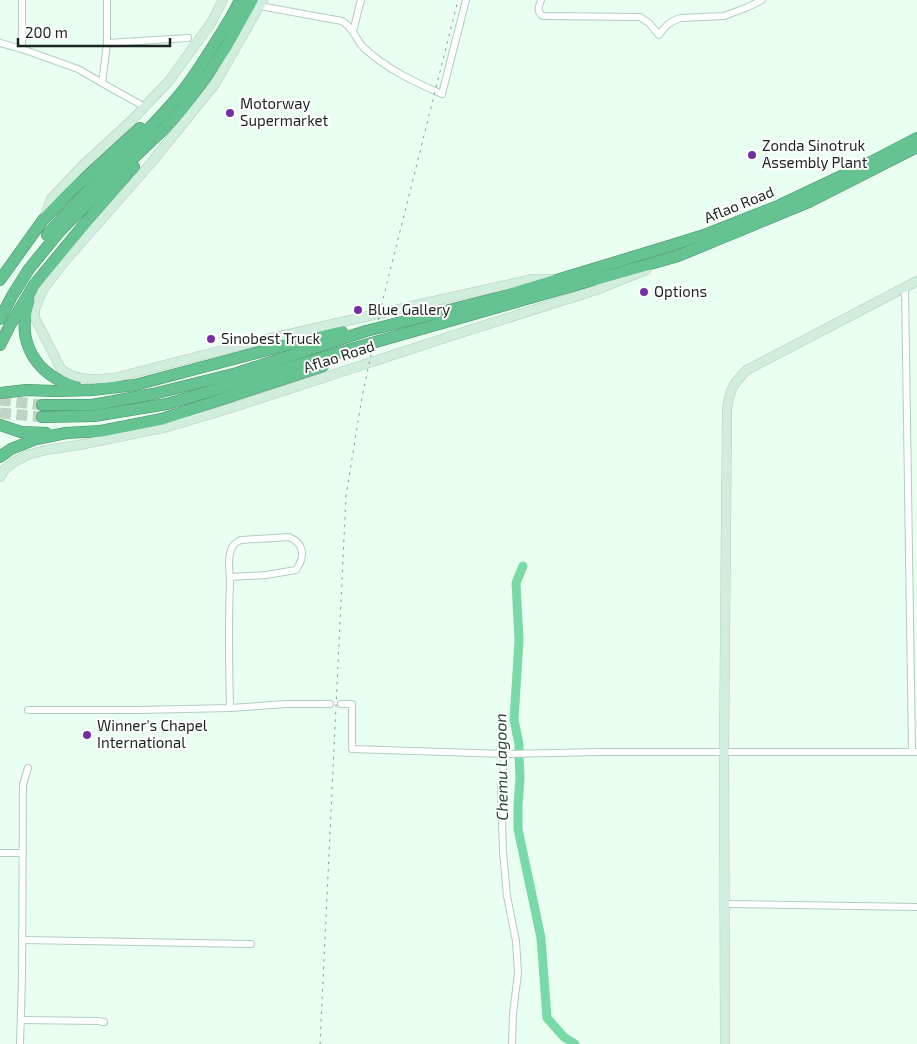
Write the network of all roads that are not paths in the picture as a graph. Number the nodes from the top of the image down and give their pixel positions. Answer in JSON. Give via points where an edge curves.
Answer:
{"nodes":[{"id":1,"x":22,"y":0,"type":"edge"},
{"id":2,"x":107,"y":0,"type":"edge"},
{"id":3,"x":223,"y":0,"type":"edge"},
{"id":4,"x":240,"y":0,"type":"edge"},
{"id":5,"x":361,"y":0,"type":"edge"},
{"id":6,"x":466,"y":0,"type":"edge"},
{"id":7,"x":541,"y":0,"type":"edge"},
{"id":8,"x":762,"y":0,"type":"edge"},
{"id":9,"x":259,"y":2,"type":"edge"},
{"id":10,"x":353,"y":31,"type":"junction"},
{"id":11,"x":188,"y":38,"type":"dead end"},
{"id":12,"x":0,"y":43,"type":"edge"},
{"id":13,"x":107,"y":44,"type":"junction"},
{"id":14,"x":22,"y":50,"type":"junction"},
{"id":15,"x":201,"y":66,"type":"junction"},
{"id":16,"x":102,"y":83,"type":"junction"},
{"id":17,"x":145,"y":107,"type":"junction"},
{"id":18,"x":162,"y":131,"type":"junction"},
{"id":19,"x":917,"y":138,"type":"edge"},
{"id":20,"x":917,"y":147,"type":"edge"},
{"id":21,"x":119,"y":166,"type":"junction"},
{"id":22,"x":43,"y":220,"type":"junction"},
{"id":23,"x":678,"y":256,"type":"junction"},
{"id":24,"x":563,"y":278,"type":"junction"},
{"id":25,"x":0,"y":280,"type":"edge"},
{"id":26,"x":917,"y":281,"type":"edge"},
{"id":27,"x":34,"y":285,"type":"junction"},
{"id":28,"x":905,"y":288,"type":"junction"},
{"id":29,"x":0,"y":304,"type":"edge"},
{"id":30,"x":0,"y":319,"type":"edge"},
{"id":31,"x":366,"y":331,"type":"junction"},
{"id":32,"x":0,"y":345,"type":"edge"},
{"id":33,"x":365,"y":345,"type":"junction"},
{"id":34,"x":92,"y":390,"type":"junction"},
{"id":35,"x":0,"y":393,"type":"edge"},
{"id":36,"x":0,"y":425,"type":"edge"},
{"id":37,"x":66,"y":433,"type":"junction"},
{"id":38,"x":0,"y":457,"type":"edge"},
{"id":39,"x":3,"y":473,"type":"edge"},
{"id":40,"x":230,"y":577,"type":"junction"},
{"id":41,"x":330,"y":704,"type":"dead end"},
{"id":42,"x":341,"y":704,"type":"dead end"},
{"id":43,"x":230,"y":708,"type":"junction"},
{"id":44,"x":28,"y":710,"type":"dead end"},
{"id":45,"x":724,"y":752,"type":"junction"},
{"id":46,"x":915,"y":752,"type":"edge"},
{"id":47,"x":505,"y":754,"type":"junction"},
{"id":48,"x":28,"y":768,"type":"dead end"},
{"id":49,"x":0,"y":853,"type":"edge"},
{"id":50,"x":23,"y":853,"type":"junction"},
{"id":51,"x":725,"y":904,"type":"junction"},
{"id":52,"x":917,"y":907,"type":"edge"},
{"id":53,"x":22,"y":940,"type":"junction"},
{"id":54,"x":251,"y":944,"type":"dead end"},
{"id":55,"x":21,"y":1020,"type":"junction"},
{"id":56,"x":104,"y":1022,"type":"dead end"},
{"id":57,"x":20,"y":1044,"type":"edge"},
{"id":58,"x":512,"y":1044,"type":"edge"},
{"id":59,"x":725,"y":1044,"type":"edge"}],
"edges":[{"from":1,"to":14,"type":"street"},
{"from":2,"to":13,"type":"street"},
{"from":3,"to":17,"type":"street","via":[[169,82]]},
{"from":4,"to":15,"type":"highway"},
{"from":5,"to":10,"type":"street"},
{"from":6,"to":10,"type":"street","via":[[442,94],[379,60],[363,47]]},
{"from":7,"to":8,"type":"street","via":[[538,10],[543,16],[640,17],[659,35],[674,20],[724,16]]},
{"from":9,"to":10,"type":"street","via":[[342,21]]},
{"from":9,"to":18,"type":"highway","via":[[182,109]]},
{"from":9,"to":24,"type":"street","name":"Aflao Road","via":[[216,84],[42,291],[35,318],[61,369],[74,377],[114,378],[254,342],[533,280]]},
{"from":11,"to":13,"type":"street"},
{"from":12,"to":14,"type":"street"},
{"from":13,"to":16,"type":"street"},
{"from":14,"to":16,"type":"street","via":[[78,69]]},
{"from":15,"to":21,"type":"highway"},
{"from":15,"to":22,"type":"highway"},
{"from":16,"to":17,"type":"street"},
{"from":17,"to":22,"type":"street","via":[[52,199]]},
{"from":18,"to":21,"type":"highway"},
{"from":18,"to":27,"type":"highway","via":[[154,145]]},
{"from":19,"to":24,"type":"highway","name":"Aflao Road","via":[[778,206],[680,243]]},
{"from":20,"to":23,"type":"highway","name":"Aflao Road","via":[[809,202]]},
{"from":21,"to":29,"type":"highway","via":[[62,217],[37,246]]},
{"from":21,"to":30,"type":"highway","via":[[46,248]]},
{"from":22,"to":25,"type":"highway"},
{"from":23,"to":33,"type":"highway","name":"Aflao Road"},
{"from":23,"to":39,"type":"street","name":"Aflao Road","via":[[596,290],[231,408],[167,427],[35,453],[20,458]]},
{"from":24,"to":31,"type":"highway","name":"Aflao Road"},
{"from":26,"to":28,"type":"street"},
{"from":27,"to":32,"type":"highway"},
{"from":27,"to":34,"type":"highway","via":[[24,329],[34,358],[62,383]]},
{"from":28,"to":45,"type":"street","via":[[747,370],[732,387],[726,410]]},
{"from":28,"to":46,"type":"street"},
{"from":31,"to":33,"type":"highway","name":"Aflao Road","via":[[237,373],[153,394],[42,411],[94,416],[167,404]]},
{"from":31,"to":34,"type":"highway","via":[[341,332],[134,385]]},
{"from":33,"to":37,"type":"highway","via":[[326,365],[162,419],[101,431]]},
{"from":34,"to":35,"type":"highway"},
{"from":36,"to":37,"type":"highway","via":[[21,432]]},
{"from":37,"to":38,"type":"highway","via":[[36,439]]},
{"from":40,"to":40,"type":"street","via":[[229,556],[235,542],[288,537],[300,546],[303,554],[296,570]]},
{"from":40,"to":43,"type":"street"},
{"from":41,"to":43,"type":"street"},
{"from":42,"to":47,"type":"street","via":[[352,704],[352,749]]},
{"from":43,"to":44,"type":"street"},
{"from":45,"to":46,"type":"street"},
{"from":45,"to":47,"type":"street"},
{"from":45,"to":51,"type":"street"},
{"from":47,"to":58,"type":"street","via":[[501,789],[503,852],[518,974]]},
{"from":48,"to":50,"type":"street","via":[[23,785]]},
{"from":49,"to":50,"type":"street"},
{"from":50,"to":53,"type":"street"},
{"from":51,"to":52,"type":"street"},
{"from":51,"to":59,"type":"street"},
{"from":53,"to":54,"type":"street"},
{"from":53,"to":55,"type":"street"},
{"from":55,"to":56,"type":"street"},
{"from":55,"to":57,"type":"street"}]}
